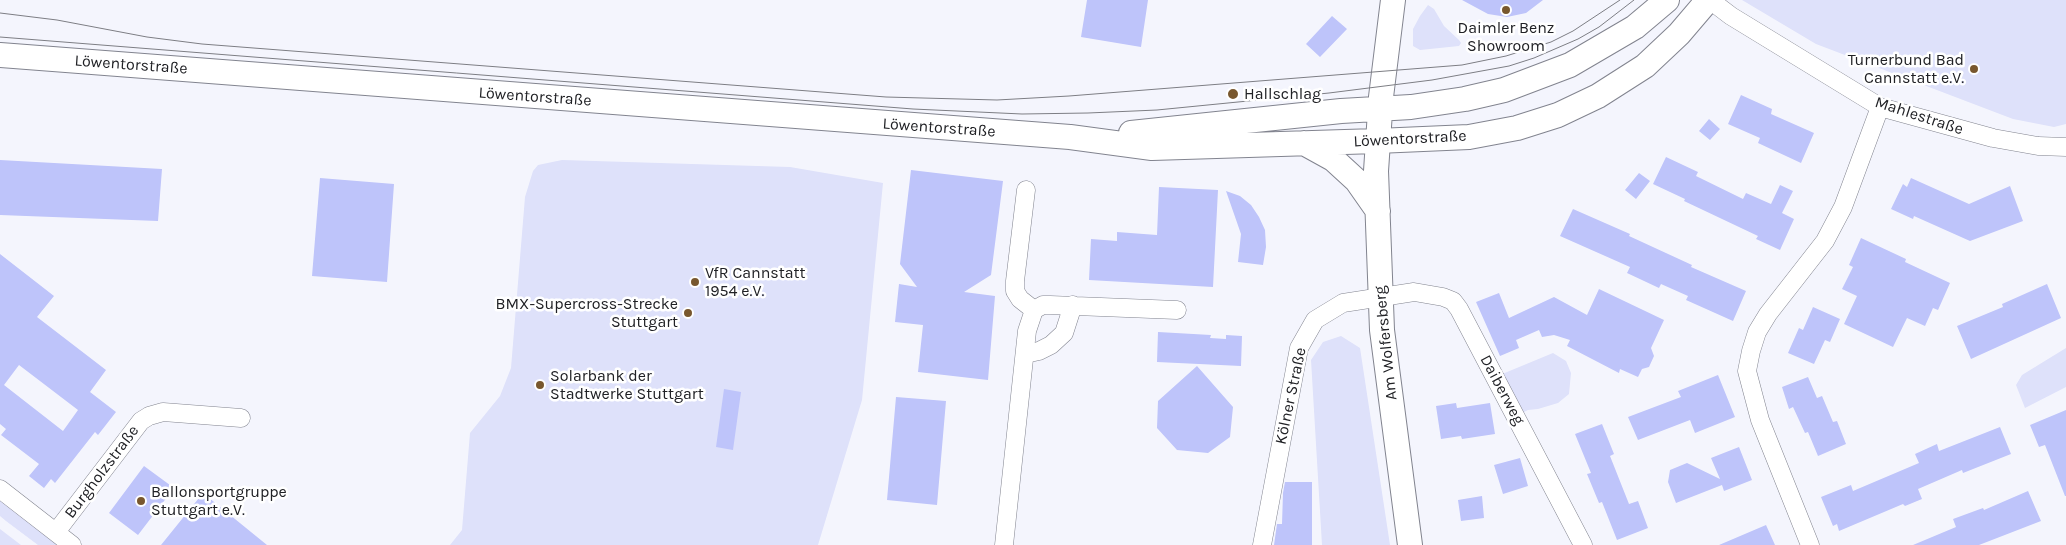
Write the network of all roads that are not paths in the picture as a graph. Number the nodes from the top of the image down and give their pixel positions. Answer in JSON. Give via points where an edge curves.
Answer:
{"nodes":[{"id":1,"x":1393,"y":0,"type":"edge"},
{"id":2,"x":1667,"y":0,"type":"edge"},
{"id":3,"x":1709,"y":0,"type":"edge"},
{"id":4,"x":0,"y":56,"type":"edge"},
{"id":5,"x":1880,"y":107,"type":"junction"},
{"id":6,"x":1380,"y":109,"type":"junction"},
{"id":7,"x":1070,"y":137,"type":"junction"},
{"id":8,"x":1377,"y":141,"type":"junction"},
{"id":9,"x":1304,"y":143,"type":"junction"},
{"id":10,"x":2066,"y":146,"type":"edge"},
{"id":11,"x":1026,"y":190,"type":"dead end"},
{"id":12,"x":1378,"y":211,"type":"junction"},
{"id":13,"x":1380,"y":296,"type":"junction"},
{"id":14,"x":1073,"y":305,"type":"junction"},
{"id":15,"x":1034,"y":310,"type":"junction"},
{"id":16,"x":1177,"y":310,"type":"dead end"},
{"id":17,"x":1025,"y":354,"type":"junction"},
{"id":18,"x":240,"y":418,"type":"dead end"},
{"id":19,"x":0,"y":489,"type":"edge"},
{"id":20,"x":56,"y":532,"type":"junction"},
{"id":21,"x":72,"y":545,"type":"edge"},
{"id":22,"x":1004,"y":545,"type":"edge"},
{"id":23,"x":1262,"y":545,"type":"edge"},
{"id":24,"x":1410,"y":545,"type":"edge"},
{"id":25,"x":1583,"y":545,"type":"edge"},
{"id":26,"x":1810,"y":545,"type":"edge"}],
"edges":[{"from":1,"to":6,"type":"main road"},
{"from":2,"to":6,"type":"main road","name":"Löwentorstraße","via":[[1635,27],[1570,65],[1504,90],[1466,99]]},
{"from":3,"to":5,"type":"street","name":"Mahlestraße"},
{"from":3,"to":8,"type":"main road","name":"Löwentorstraße","via":[[1645,66],[1598,96],[1558,115],[1517,128],[1469,137]]},
{"from":4,"to":7,"type":"main road","name":"Löwentorstraße"},
{"from":5,"to":10,"type":"street","name":"Mahlestraße","via":[[1993,138],[2038,146]]},
{"from":5,"to":26,"type":"street","via":[[1843,207],[1825,241],[1768,314],[1750,351],[1748,371],[1760,420]]},
{"from":6,"to":7,"type":"main road","name":"Löwentorstraße","via":[[1154,132]]},
{"from":6,"to":8,"type":"main road"},
{"from":7,"to":9,"type":"main road","name":"Löwentorstraße","via":[[1152,148]]},
{"from":8,"to":9,"type":"main road","name":"Löwentorstraße"},
{"from":8,"to":12,"type":"main road","name":"Am Wolfersberg"},
{"from":9,"to":12,"type":"main road","via":[[1352,176]]},
{"from":11,"to":15,"type":"street","via":[[1015,281],[1020,300]]},
{"from":12,"to":13,"type":"main road","name":"Am Wolfersberg"},
{"from":13,"to":23,"type":"street","name":"Kölner Straße","via":[[1343,303],[1316,320],[1299,348]]},
{"from":13,"to":24,"type":"main road","name":"Am Wolfersberg"},
{"from":13,"to":25,"type":"street","name":"Daiberweg","via":[[1414,292],[1453,301]]},
{"from":14,"to":15,"type":"street","via":[[1043,305]]},
{"from":14,"to":16,"type":"street"},
{"from":14,"to":17,"type":"street","via":[[1064,333],[1051,346]]},
{"from":15,"to":17,"type":"street","via":[[1027,331]]},
{"from":17,"to":22,"type":"street"},
{"from":18,"to":20,"type":"street","name":"Burgholzstraße","via":[[163,412],[149,416],[141,421]]},
{"from":19,"to":20,"type":"street","name":"Burgholzstraße"},
{"from":20,"to":21,"type":"street","name":"Burgholzstraße"}]}
